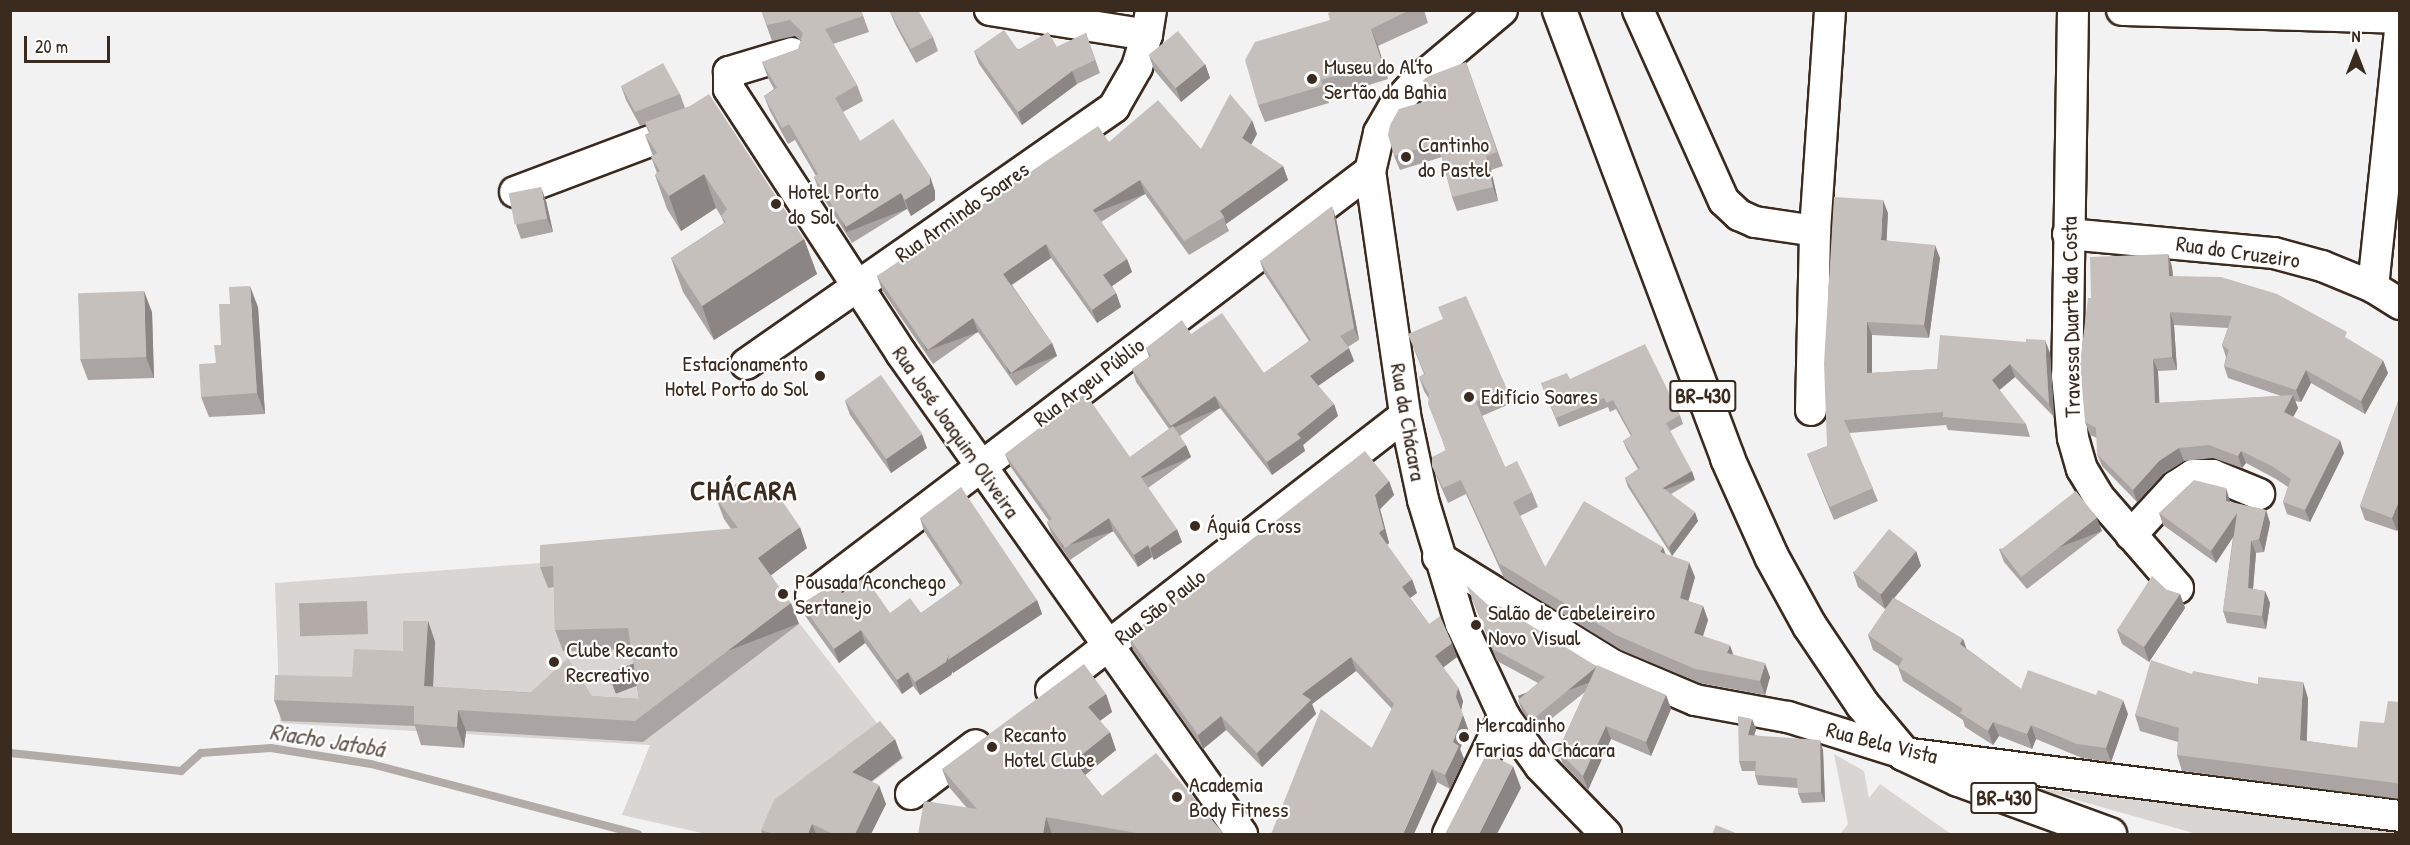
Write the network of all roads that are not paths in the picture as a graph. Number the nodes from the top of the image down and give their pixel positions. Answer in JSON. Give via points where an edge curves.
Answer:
{"nodes":[{"id":1,"x":990,"y":10,"type":"edge"},
{"id":2,"x":1502,"y":10,"type":"edge"},
{"id":3,"x":1559,"y":10,"type":"edge"},
{"id":4,"x":1638,"y":10,"type":"edge"},
{"id":5,"x":1830,"y":10,"type":"edge"},
{"id":6,"x":2073,"y":10,"type":"edge"},
{"id":7,"x":2122,"y":10,"type":"edge"},
{"id":8,"x":2400,"y":18,"type":"edge"},
{"id":9,"x":1149,"y":23,"type":"edge"},
{"id":10,"x":2400,"y":32,"type":"edge"},
{"id":11,"x":792,"y":53,"type":"edge"},
{"id":12,"x":737,"y":101,"type":"junction"},
{"id":13,"x":1370,"y":171,"type":"junction"},
{"id":14,"x":515,"y":192,"type":"edge"},
{"id":15,"x":1815,"y":231,"type":"junction"},
{"id":16,"x":2068,"y":234,"type":"junction"},
{"id":17,"x":858,"y":285,"type":"junction"},
{"id":18,"x":2373,"y":287,"type":"junction"},
{"id":19,"x":2400,"y":304,"type":"edge"},
{"id":20,"x":746,"y":364,"type":"dead end"},
{"id":21,"x":1811,"y":410,"type":"dead end"},
{"id":22,"x":1405,"y":415,"type":"junction"},
{"id":23,"x":979,"y":465,"type":"junction"},
{"id":24,"x":2259,"y":494,"type":"dead end"},
{"id":25,"x":2131,"y":535,"type":"junction"},
{"id":26,"x":1438,"y":557,"type":"junction"},
{"id":27,"x":2178,"y":588,"type":"dead end"},
{"id":28,"x":811,"y":596,"type":"edge"},
{"id":29,"x":1109,"y":647,"type":"junction"},
{"id":30,"x":1024,"y":710,"type":"edge"},
{"id":31,"x":1504,"y":716,"type":"junction"},
{"id":32,"x":996,"y":731,"type":"edge"},
{"id":33,"x":1903,"y":753,"type":"junction"},
{"id":34,"x":911,"y":794,"type":"dead end"},
{"id":35,"x":2400,"y":816,"type":"edge"},
{"id":36,"x":1242,"y":834,"type":"edge"},
{"id":37,"x":1448,"y":834,"type":"edge"},
{"id":38,"x":1605,"y":834,"type":"edge"},
{"id":39,"x":2109,"y":834,"type":"edge"}],
"edges":[{"from":1,"to":9,"type":"street"},
{"from":2,"to":13,"type":"street","name":"Rua da Chácara","via":[[1414,84],[1395,105],[1379,133]]},
{"from":3,"to":33,"type":"main road","number":"BR-430","via":[[1631,210],[1749,511],[1809,625],[1862,704]]},
{"from":4,"to":15,"type":"street","via":[[1724,201],[1739,215],[1755,222]]},
{"from":5,"to":15,"type":"street"},
{"from":6,"to":16,"type":"street","name":"Travessa Duarte da Costa"},
{"from":7,"to":8,"type":"street"},
{"from":9,"to":17,"type":"street","name":"Rua Armindo Soares","via":[[1137,67],[1114,107]]},
{"from":10,"to":18,"type":"street"},
{"from":11,"to":12,"type":"street","name":"Rua José Joaquim Oliveira","via":[[729,72],[729,89]]},
{"from":12,"to":14,"type":"street","via":[[684,128]]},
{"from":12,"to":17,"type":"street","name":"Rua José Joaquim Oliveira"},
{"from":13,"to":22,"type":"street","name":"Rua da Chácara"},
{"from":13,"to":23,"type":"street","name":"Rua Argeu Públio"},
{"from":15,"to":21,"type":"street"},
{"from":16,"to":18,"type":"street","name":"Rua do Cruzeiro","via":[[2274,253],[2322,266]]},
{"from":16,"to":25,"type":"street","name":"Travessa Duarte da Costa","via":[[2067,376],[2073,438],[2082,469],[2098,496]]},
{"from":17,"to":20,"type":"street","name":"Rua Armindo Soares"},
{"from":17,"to":23,"type":"street","name":"Rua José Joaquim Oliveira"},
{"from":18,"to":19,"type":"street","name":"Rua do Cruzeiro"},
{"from":22,"to":26,"type":"street","name":"Rua da Chácara"},
{"from":22,"to":29,"type":"street","name":"Rua São Paulo"},
{"from":23,"to":28,"type":"street","name":"Rua Argeu Públio"},
{"from":23,"to":29,"type":"street","name":"Rua José Joaquim Oliveira"},
{"from":24,"to":25,"type":"street","via":[[2213,476],[2193,474],[2176,486]]},
{"from":25,"to":27,"type":"street","name":"Travessa Duarte da Costa"},
{"from":26,"to":31,"type":"street","name":"Rua da Chácara","via":[[1461,624]]},
{"from":26,"to":33,"type":"street","name":"Rua Bela Vista","via":[[1613,665],[1660,686],[1695,700],[1788,717]]},
{"from":29,"to":30,"type":"street","name":"Rua São Paulo"},
{"from":29,"to":36,"type":"street","name":"Rua José Joaquim Oliveira"},
{"from":31,"to":37,"type":"street"},
{"from":31,"to":38,"type":"street","name":"Rua da Chácara","via":[[1540,766]]},
{"from":32,"to":34,"type":"street"},
{"from":33,"to":35,"type":"street","name":"Rua Bela Vista"},
{"from":33,"to":39,"type":"main road","number":"BR-430","via":[[1968,784]]}]}
